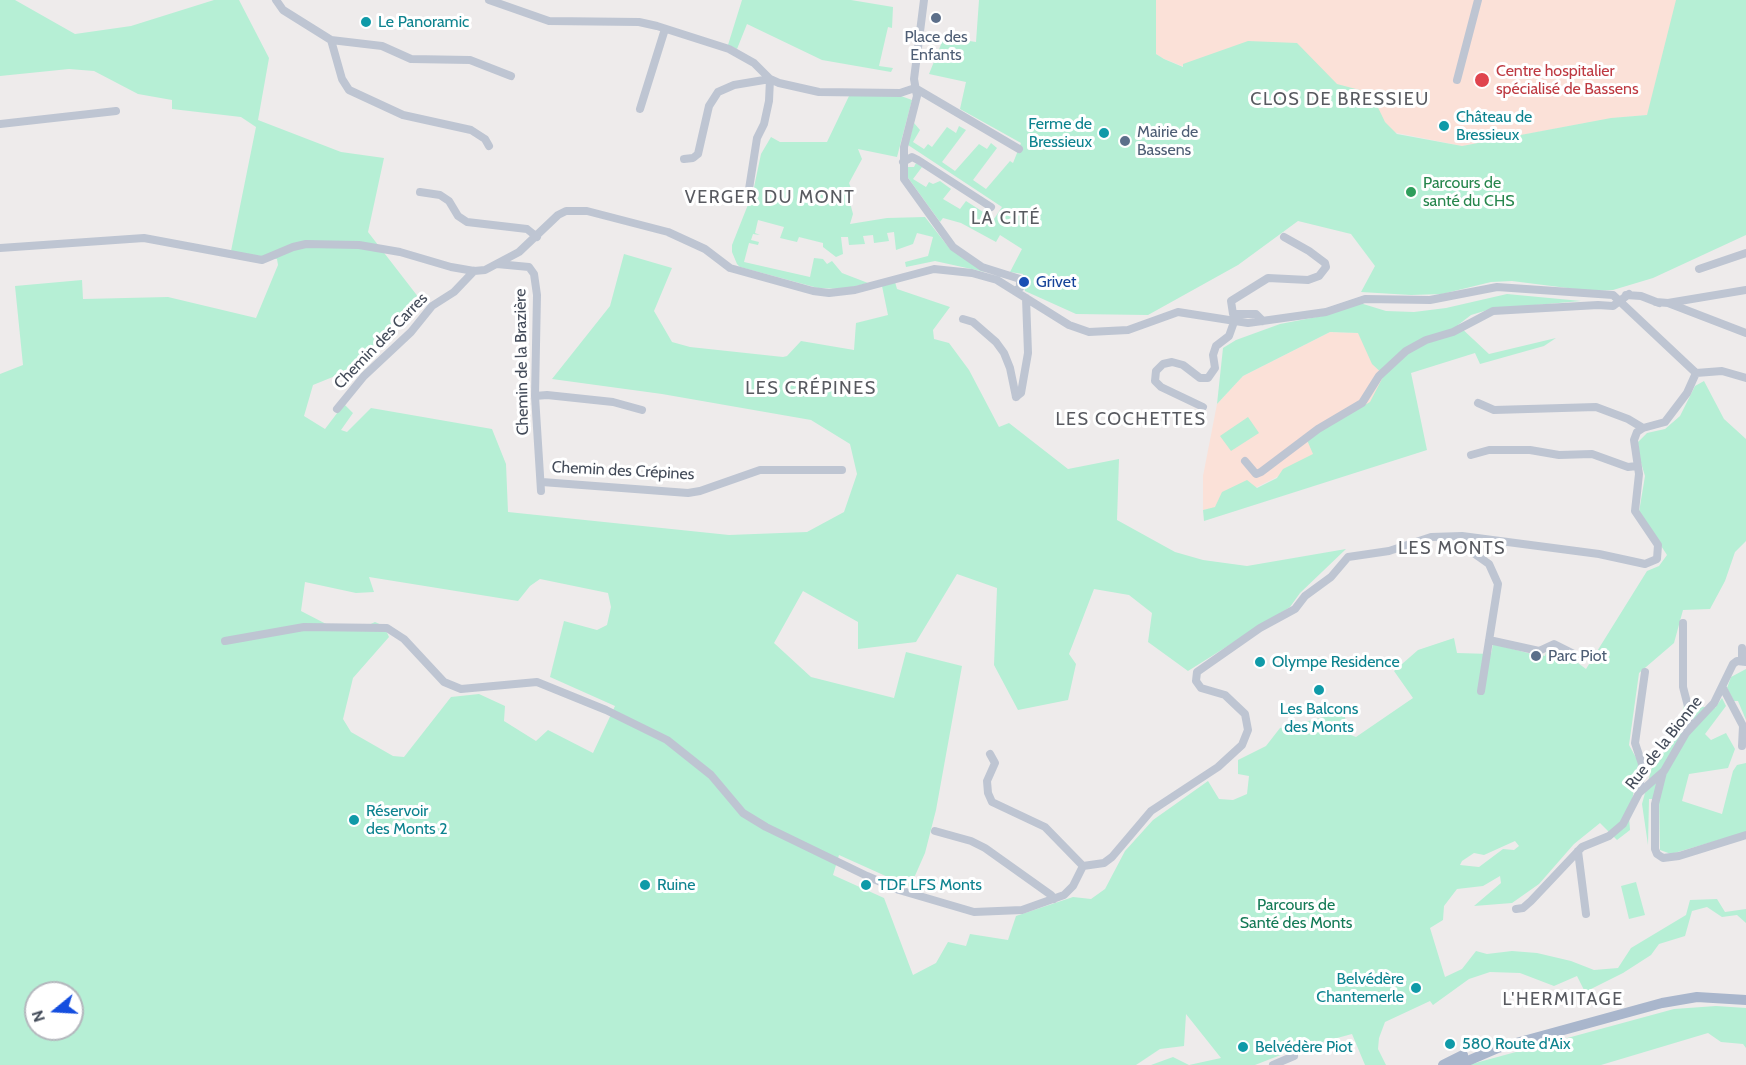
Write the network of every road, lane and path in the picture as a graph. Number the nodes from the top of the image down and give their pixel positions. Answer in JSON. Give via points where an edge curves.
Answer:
{"nodes":[{"id":1,"x":276,"y":0,"type":"edge"},
{"id":2,"x":489,"y":0,"type":"edge"},
{"id":3,"x":924,"y":0,"type":"edge"},
{"id":4,"x":1478,"y":0,"type":"edge"},
{"id":5,"x":665,"y":29,"type":"junction"},
{"id":6,"x":331,"y":40,"type":"junction"},
{"id":7,"x":511,"y":76,"type":"dead end"},
{"id":8,"x":770,"y":79,"type":"junction"},
{"id":9,"x":1457,"y":80,"type":"dead end"},
{"id":10,"x":915,"y":88,"type":"junction"},
{"id":11,"x":640,"y":109,"type":"dead end"},
{"id":12,"x":116,"y":111,"type":"dead end"},
{"id":13,"x":0,"y":124,"type":"edge"},
{"id":14,"x":489,"y":146,"type":"dead end"},
{"id":15,"x":1019,"y":149,"type":"dead end"},
{"id":16,"x":684,"y":159,"type":"dead end"},
{"id":17,"x":903,"y":162,"type":"junction"},
{"id":18,"x":750,"y":189,"type":"dead end"},
{"id":19,"x":420,"y":192,"type":"dead end"},
{"id":20,"x":991,"y":207,"type":"dead end"},
{"id":21,"x":537,"y":237,"type":"junction"},
{"id":22,"x":1284,"y":237,"type":"dead end"},
{"id":23,"x":0,"y":248,"type":"edge"},
{"id":24,"x":1746,"y":253,"type":"edge"},
{"id":25,"x":497,"y":264,"type":"junction"},
{"id":26,"x":1699,"y":269,"type":"dead end"},
{"id":27,"x":474,"y":271,"type":"junction"},
{"id":28,"x":1016,"y":290,"type":"junction"},
{"id":29,"x":1746,"y":290,"type":"edge"},
{"id":30,"x":1026,"y":298,"type":"junction"},
{"id":31,"x":1623,"y":299,"type":"junction"},
{"id":32,"x":1674,"y":302,"type":"junction"},
{"id":33,"x":963,"y":319,"type":"dead end"},
{"id":34,"x":1263,"y":321,"type":"junction"},
{"id":35,"x":1234,"y":322,"type":"junction"},
{"id":36,"x":1746,"y":333,"type":"edge"},
{"id":37,"x":1696,"y":373,"type":"junction"},
{"id":38,"x":1746,"y":378,"type":"edge"},
{"id":39,"x":535,"y":396,"type":"junction"},
{"id":40,"x":1478,"y":403,"type":"dead end"},
{"id":41,"x":1203,"y":407,"type":"dead end"},
{"id":42,"x":337,"y":409,"type":"dead end"},
{"id":43,"x":642,"y":410,"type":"dead end"},
{"id":44,"x":1643,"y":428,"type":"junction"},
{"id":45,"x":1471,"y":455,"type":"dead end"},
{"id":46,"x":1245,"y":461,"type":"dead end"},
{"id":47,"x":1637,"y":466,"type":"junction"},
{"id":48,"x":842,"y":470,"type":"dead end"},
{"id":49,"x":542,"y":486,"type":"joint"},
{"id":50,"x":1462,"y":536,"type":"junction"},
{"id":51,"x":1683,"y":622,"type":"dead end"},
{"id":52,"x":1489,"y":639,"type":"junction"},
{"id":53,"x":225,"y":641,"type":"dead end"},
{"id":54,"x":1742,"y":648,"type":"dead end"},
{"id":55,"x":1580,"y":657,"type":"dead end"},
{"id":56,"x":1744,"y":661,"type":"edge"},
{"id":57,"x":1645,"y":672,"type":"dead end"},
{"id":58,"x":1723,"y":688,"type":"junction"},
{"id":59,"x":1481,"y":691,"type":"dead end"},
{"id":60,"x":1686,"y":733,"type":"junction"},
{"id":61,"x":1742,"y":746,"type":"dead end"},
{"id":62,"x":990,"y":754,"type":"dead end"},
{"id":63,"x":1664,"y":771,"type":"junction"},
{"id":64,"x":1639,"y":793,"type":"junction"},
{"id":65,"x":934,"y":831,"type":"dead end"},
{"id":66,"x":1746,"y":835,"type":"edge"},
{"id":67,"x":1578,"y":851,"type":"junction"},
{"id":68,"x":1083,"y":866,"type":"junction"},
{"id":69,"x":1053,"y":899,"type":"junction"},
{"id":70,"x":1516,"y":909,"type":"dead end"},
{"id":71,"x":1586,"y":914,"type":"dead end"},
{"id":72,"x":1746,"y":1000,"type":"edge"},
{"id":73,"x":1498,"y":1048,"type":"junction"},
{"id":74,"x":1294,"y":1056,"type":"dead end"},
{"id":75,"x":1273,"y":1065,"type":"edge"},
{"id":76,"x":1443,"y":1065,"type":"edge"},
{"id":77,"x":1458,"y":1065,"type":"edge"}],
"edges":[{"from":1,"to":6,"type":"street","via":[[283,10]]},
{"from":2,"to":5,"type":"street","via":[[549,21],[639,22]]},
{"from":3,"to":10,"type":"street"},
{"from":4,"to":9,"type":"street"},
{"from":5,"to":8,"type":"street","via":[[729,49],[754,63]]},
{"from":5,"to":11,"type":"street"},
{"from":6,"to":7,"type":"street","via":[[382,46],[411,59],[470,60]]},
{"from":6,"to":14,"type":"street","via":[[342,80],[349,90],[403,115],[471,130]]},
{"from":8,"to":10,"type":"street","via":[[819,92],[900,93]]},
{"from":8,"to":16,"type":"street","via":[[718,92],[709,106],[698,154]]},
{"from":8,"to":18,"type":"street"},
{"from":10,"to":15,"type":"street"},
{"from":10,"to":17,"type":"street","via":[[917,96]]},
{"from":12,"to":13,"type":"street"},
{"from":17,"to":20,"type":"street","via":[[912,157],[918,160]]},
{"from":17,"to":28,"type":"street","via":[[904,179],[944,237],[982,267],[1020,279],[1020,288]]},
{"from":19,"to":21,"type":"street","via":[[440,195],[467,222],[527,229]]},
{"from":21,"to":25,"type":"street"},
{"from":21,"to":28,"type":"street","via":[[558,215],[587,211],[668,232],[705,249],[741,273],[813,291],[855,290],[934,269],[998,280]]},
{"from":22,"to":34,"type":"street","via":[[1309,251],[1326,267],[1319,276],[1308,280],[1268,278],[1231,301],[1233,314],[1256,314]]},
{"from":23,"to":27,"type":"street","via":[[144,238],[262,260],[306,244],[359,245]]},
{"from":24,"to":26,"type":"street"},
{"from":25,"to":27,"type":"street"},
{"from":25,"to":39,"type":"street","name":"Chemin de la Brazière","via":[[529,267],[534,274]]},
{"from":27,"to":42,"type":"street","name":"Chemin des Carres","via":[[454,292],[432,306]]},
{"from":28,"to":30,"type":"street"},
{"from":29,"to":32,"type":"street"},
{"from":30,"to":33,"type":"street","via":[[1028,353],[1018,397],[1013,392],[1010,368],[996,342],[973,322]]},
{"from":30,"to":35,"type":"street","via":[[1069,325],[1089,332],[1128,330],[1178,312]]},
{"from":31,"to":32,"type":"street","via":[[1641,296],[1656,302]]},
{"from":31,"to":34,"type":"street","via":[[1497,287],[1430,300],[1365,299],[1326,312]]},
{"from":31,"to":37,"type":"street"},
{"from":31,"to":46,"type":"street","via":[[1613,306],[1493,311],[1406,351],[1379,375],[1362,403],[1318,429],[1261,472],[1256,474]]},
{"from":32,"to":36,"type":"street"},
{"from":34,"to":35,"type":"street"},
{"from":35,"to":41,"type":"street","via":[[1229,336],[1216,346],[1215,368],[1208,378],[1200,378],[1172,362],[1156,371],[1155,381],[1161,387]]},
{"from":37,"to":38,"type":"street","via":[[1722,371]]},
{"from":37,"to":44,"type":"street","via":[[1687,393],[1665,422]]},
{"from":39,"to":43,"type":"street","via":[[613,402]]},
{"from":39,"to":49,"type":"street","name":"Chemin de la Brazière"},
{"from":40,"to":44,"type":"street","via":[[1494,410],[1596,407]]},
{"from":44,"to":47,"type":"street","via":[[1634,440]]},
{"from":45,"to":47,"type":"street","via":[[1489,450],[1592,454]]},
{"from":47,"to":50,"type":"street","via":[[1634,499],[1637,516],[1658,545],[1659,554],[1653,562],[1645,564]]},
{"from":48,"to":49,"type":"street","name":"Chemin des Crépines","via":[[760,470],[688,493]]},
{"from":50,"to":52,"type":"street","via":[[1465,547],[1496,574],[1499,590]]},
{"from":50,"to":68,"type":"street","via":[[1431,537],[1395,549],[1348,557],[1295,609],[1197,672],[1196,681],[1201,688],[1225,695],[1241,708],[1248,724],[1242,745],[1218,767],[1151,811],[1112,857],[1104,863]]},
{"from":51,"to":60,"type":"street","via":[[1683,687],[1690,714]]},
{"from":52,"to":55,"type":"street","via":[[1539,651],[1554,644]]},
{"from":52,"to":59,"type":"street"},
{"from":53,"to":69,"type":"street","via":[[304,627],[387,628],[404,639],[444,682],[468,689],[537,682],[667,740],[696,762],[743,813],[899,890],[974,912],[1004,913]]},
{"from":54,"to":56,"type":"street"},
{"from":56,"to":58,"type":"street","name":"Rue de la Bionne","via":[[1733,664]]},
{"from":57,"to":64,"type":"street","via":[[1635,743],[1642,761]]},
{"from":58,"to":60,"type":"street","name":"Rue de la Bionne"},
{"from":58,"to":61,"type":"street","via":[[1743,726]]},
{"from":60,"to":63,"type":"street","name":"Rue de la Bionne"},
{"from":62,"to":68,"type":"street","via":[[995,763],[987,782],[992,801],[1044,827]]},
{"from":63,"to":64,"type":"street","name":"Rue de la Bionne"},
{"from":63,"to":66,"type":"street","via":[[1655,804],[1655,849],[1663,858]]},
{"from":64,"to":67,"type":"street","name":"Rue de la Bionne","via":[[1616,831]]},
{"from":65,"to":69,"type":"street","via":[[985,849]]},
{"from":67,"to":70,"type":"street","name":"Rue de la Bionne","via":[[1531,901]]},
{"from":67,"to":71,"type":"street"},
{"from":68,"to":69,"type":"street","via":[[1073,886]]},
{"from":72,"to":73,"type":"main road","via":[[1680,999]]},
{"from":73,"to":76,"type":"main road","via":[[1472,1051]]},
{"from":73,"to":77,"type":"main road"},
{"from":74,"to":75,"type":"street"}]}
